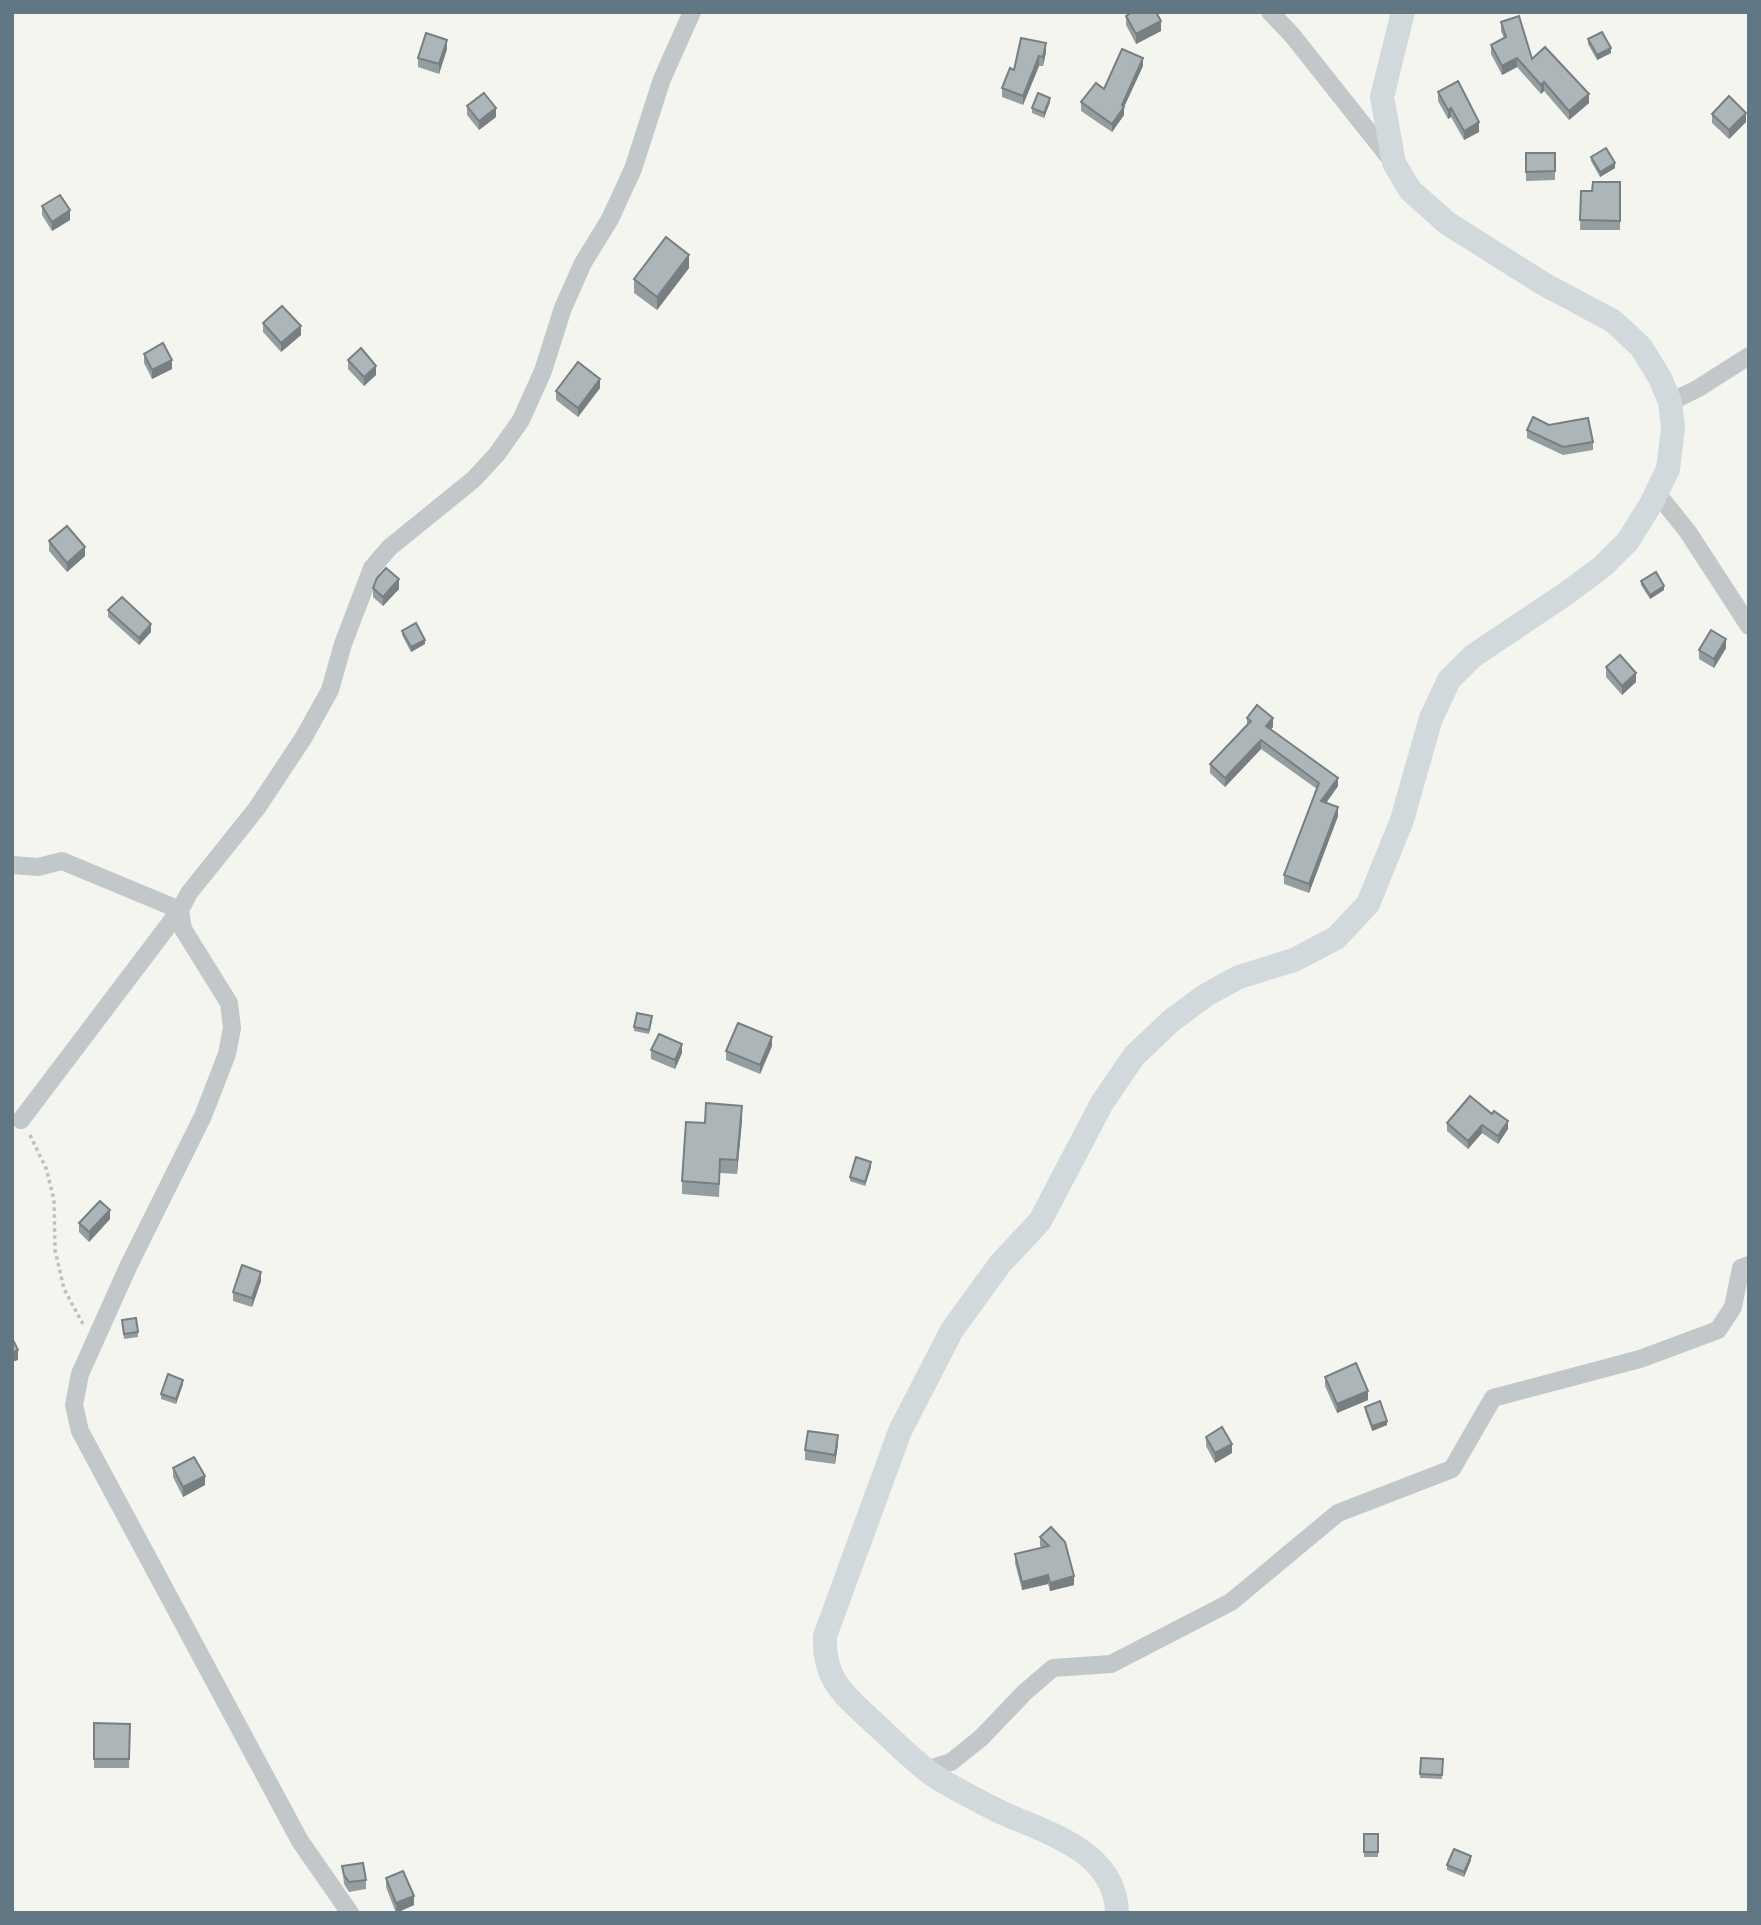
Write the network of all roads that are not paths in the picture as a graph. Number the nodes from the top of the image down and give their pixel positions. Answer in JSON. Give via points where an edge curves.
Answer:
{"nodes":[{"id":1,"x":692,"y":12,"type":"edge"},
{"id":2,"x":1270,"y":12,"type":"edge"},
{"id":3,"x":1403,"y":12,"type":"edge"},
{"id":4,"x":1394,"y":163,"type":"junction"},
{"id":5,"x":1749,"y":356,"type":"edge"},
{"id":6,"x":1670,"y":402,"type":"junction"},
{"id":7,"x":1657,"y":492,"type":"junction"},
{"id":8,"x":1749,"y":626,"type":"edge"},
{"id":9,"x":12,"y":864,"type":"edge"},
{"id":10,"x":180,"y":910,"type":"junction"},
{"id":11,"x":21,"y":1120,"type":"road end"},
{"id":12,"x":1749,"y":1265,"type":"edge"},
{"id":13,"x":928,"y":1769,"type":"junction"},
{"id":14,"x":350,"y":1913,"type":"edge"},
{"id":15,"x":1117,"y":1913,"type":"edge"}],
"edges":[{"from":1,"to":10,"type":"street","via":[[662,79],[633,169],[583,263],[521,420],[474,479],[389,548],[372,568],[330,690],[304,737]]},
{"from":2,"to":4,"type":"street"},
{"from":3,"to":4,"type":"main road","via":[[1382,97]]},
{"from":4,"to":6,"type":"main road","via":[[1410,190],[1447,223],[1613,321],[1641,347]]},
{"from":5,"to":6,"type":"street"},
{"from":6,"to":7,"type":"main road","via":[[1673,428],[1668,469]]},
{"from":7,"to":8,"type":"street"},
{"from":7,"to":13,"type":"main road","via":[[1628,541],[1603,566],[1473,656],[1449,680],[1368,904],[1336,938],[1206,995],[1135,1056],[1102,1103],[1040,1221],[1000,1264],[952,1330],[900,1432],[825,1636],[824,1656],[831,1677],[845,1696]]},
{"from":9,"to":10,"type":"street","via":[[38,867],[62,861]]},
{"from":10,"to":11,"type":"street"},
{"from":10,"to":14,"type":"street","via":[[183,929],[229,1003],[228,1054],[80,1374],[74,1405],[80,1431],[300,1840]]},
{"from":12,"to":13,"type":"street","via":[[1741,1268],[1733,1307],[1718,1330],[1640,1359],[1493,1398],[1452,1469],[1338,1513],[1231,1602],[1111,1664],[1053,1668],[981,1738],[951,1762]]},
{"from":13,"to":15,"type":"main road","via":[[1003,1813],[1060,1836],[1092,1858],[1112,1885]]}]}
